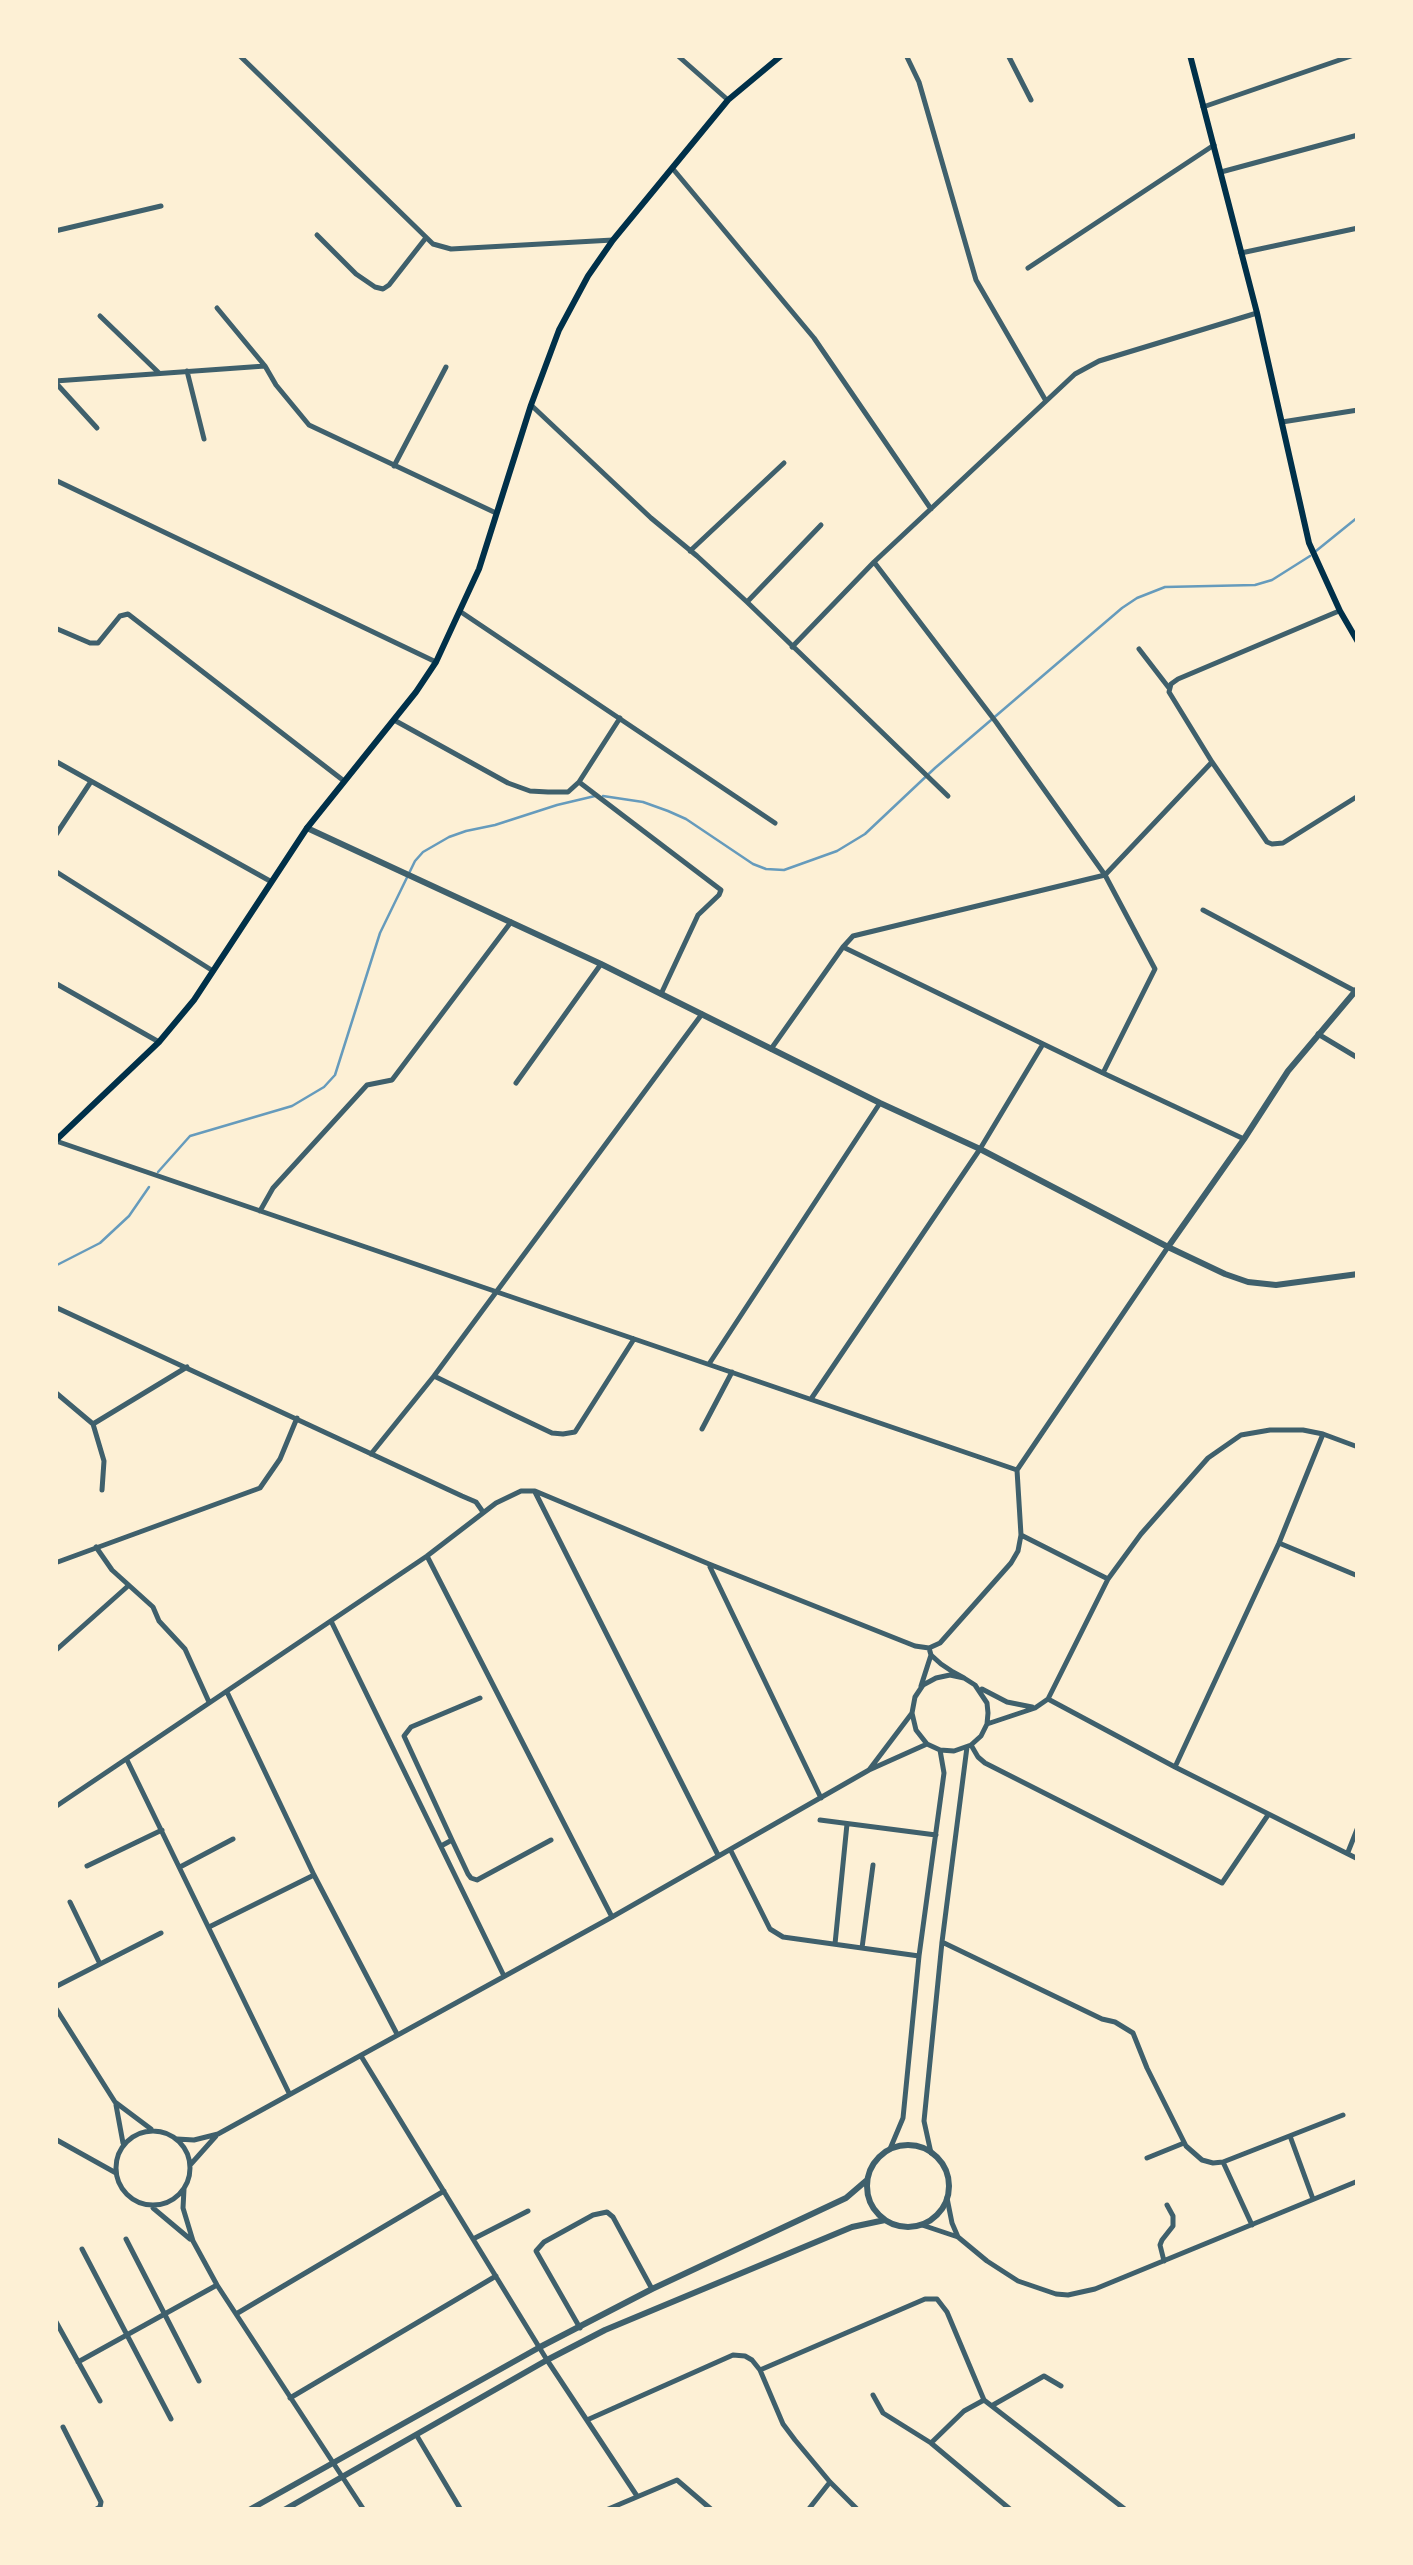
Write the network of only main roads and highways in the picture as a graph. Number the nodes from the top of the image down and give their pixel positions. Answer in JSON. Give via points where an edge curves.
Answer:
{"nodes":[{"id":1,"x":782,"y":55,"type":"edge"},
{"id":2,"x":1190,"y":55,"type":"edge"},
{"id":3,"x":1358,"y":642,"type":"edge"},
{"id":4,"x":55,"y":1141,"type":"edge"}],
"edges":[{"from":1,"to":4,"type":"main road","via":[[728,100],[588,276],[559,330],[479,569],[436,662],[307,828],[214,972],[159,1042]]},
{"from":2,"to":3,"type":"main road","via":[[1308,543]]}]}
